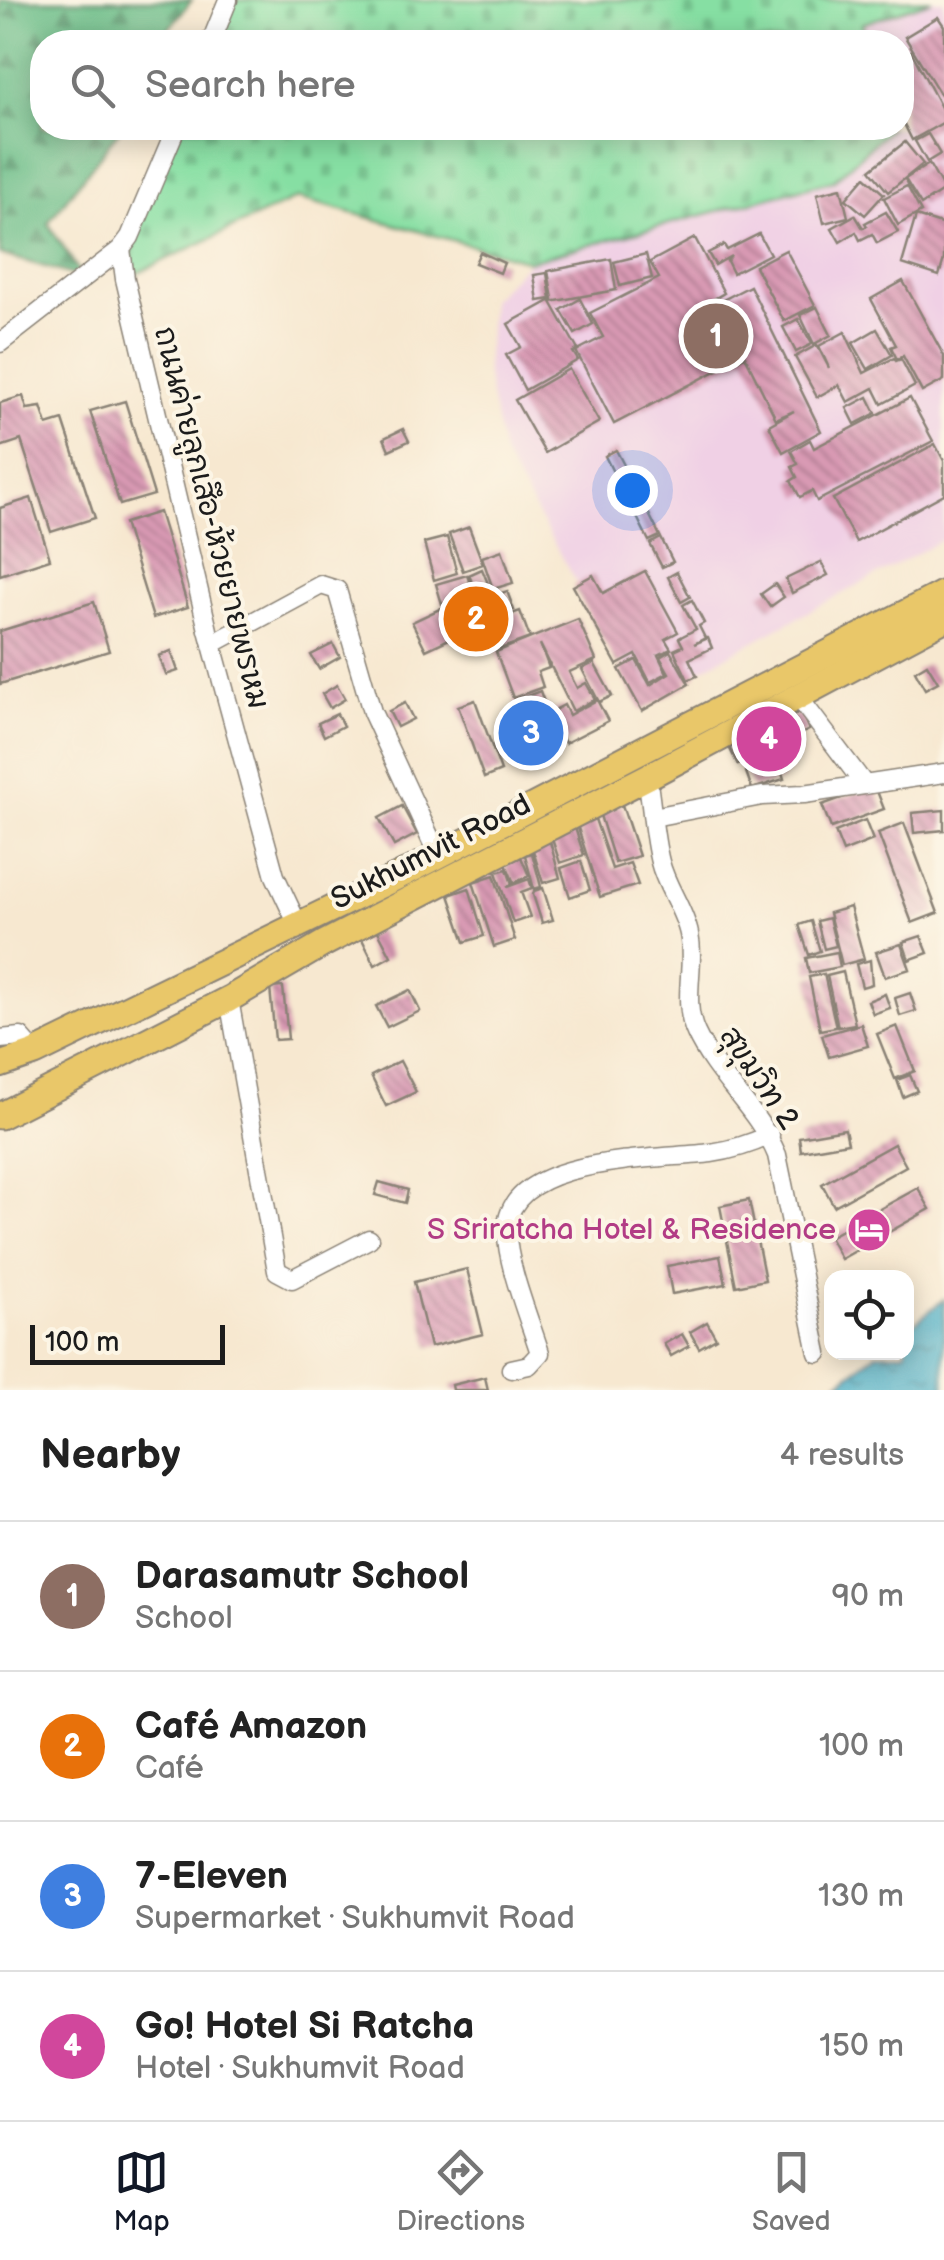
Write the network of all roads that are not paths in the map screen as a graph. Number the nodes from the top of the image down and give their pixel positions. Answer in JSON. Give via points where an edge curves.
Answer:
{"nodes":[{"id":1,"x":228,"y":0,"type":"edge"},
{"id":2,"x":216,"y":30,"type":"edge"},
{"id":3,"x":171,"y":140,"type":"edge"},
{"id":4,"x":121,"y":249,"type":"junction"},
{"id":5,"x":0,"y":343,"type":"edge"},
{"id":6,"x":944,"y":592,"type":"edge"},
{"id":7,"x":944,"y":619,"type":"edge"},
{"id":8,"x":212,"y":644,"type":"junction"},
{"id":9,"x":798,"y":698,"type":"junction"},
{"id":10,"x":944,"y":773,"type":"edge"},
{"id":11,"x":648,"y":778,"type":"junction"},
{"id":12,"x":864,"y":784,"type":"junction"},
{"id":13,"x":653,"y":817,"type":"junction"},
{"id":14,"x":438,"y":856,"type":"junction"},
{"id":15,"x":298,"y":925,"type":"junction"},
{"id":16,"x":229,"y":999,"type":"junction"},
{"id":17,"x":0,"y":1040,"type":"edge"},
{"id":18,"x":35,"y":1053,"type":"junction"},
{"id":19,"x":0,"y":1065,"type":"edge"},
{"id":20,"x":0,"y":1116,"type":"edge"},
{"id":21,"x":770,"y":1136,"type":"junction"},
{"id":22,"x":370,"y":1239,"type":"dead end"},
{"id":23,"x":818,"y":1353,"type":"dead end"},
{"id":24,"x":511,"y":1369,"type":"dead end"}],
"edges":[{"from":1,"to":2,"type":"street"},
{"from":3,"to":4,"type":"street"},
{"from":4,"to":5,"type":"street"},
{"from":4,"to":8,"type":"street","name":"ถนนค่ายลูกเสึอ-ห้วยยายพรหม","via":[[136,337]]},
{"from":6,"to":14,"type":"highway","name":"Sukhumvit Road"},
{"from":7,"to":9,"type":"highway","name":"Sukhumvit Road"},
{"from":8,"to":14,"type":"street","via":[[322,585],[333,586],[372,712]]},
{"from":8,"to":15,"type":"street","name":"ถนนค่ายลูกเสึอ-ห้วยยายพรหม","via":[[275,876]]},
{"from":9,"to":11,"type":"highway","name":"Sukhumvit Road"},
{"from":9,"to":12,"type":"street"},
{"from":10,"to":12,"type":"street"},
{"from":11,"to":13,"type":"street","name":"สุขุมวิท 2"},
{"from":11,"to":16,"type":"highway","name":"Sukhumvit Road"},
{"from":12,"to":13,"type":"street"},
{"from":13,"to":21,"type":"street","name":"สุขุมวิท 2","via":[[660,862],[693,955],[690,1018]]},
{"from":14,"to":15,"type":"highway","name":"Sukhumvit Road"},
{"from":15,"to":18,"type":"highway","name":"Sukhumvit Road"},
{"from":16,"to":20,"type":"highway","name":"Sukhumvit Road"},
{"from":16,"to":22,"type":"street","via":[[277,1271],[292,1279]]},
{"from":17,"to":18,"type":"street","via":[[21,1037]]},
{"from":18,"to":19,"type":"highway","name":"Sukhumvit Road"},
{"from":21,"to":23,"type":"street","name":"สุขุมวิท 2"},
{"from":21,"to":24,"type":"street","via":[[714,1152],[580,1166],[516,1203],[506,1224],[511,1257],[540,1353]]}]}
